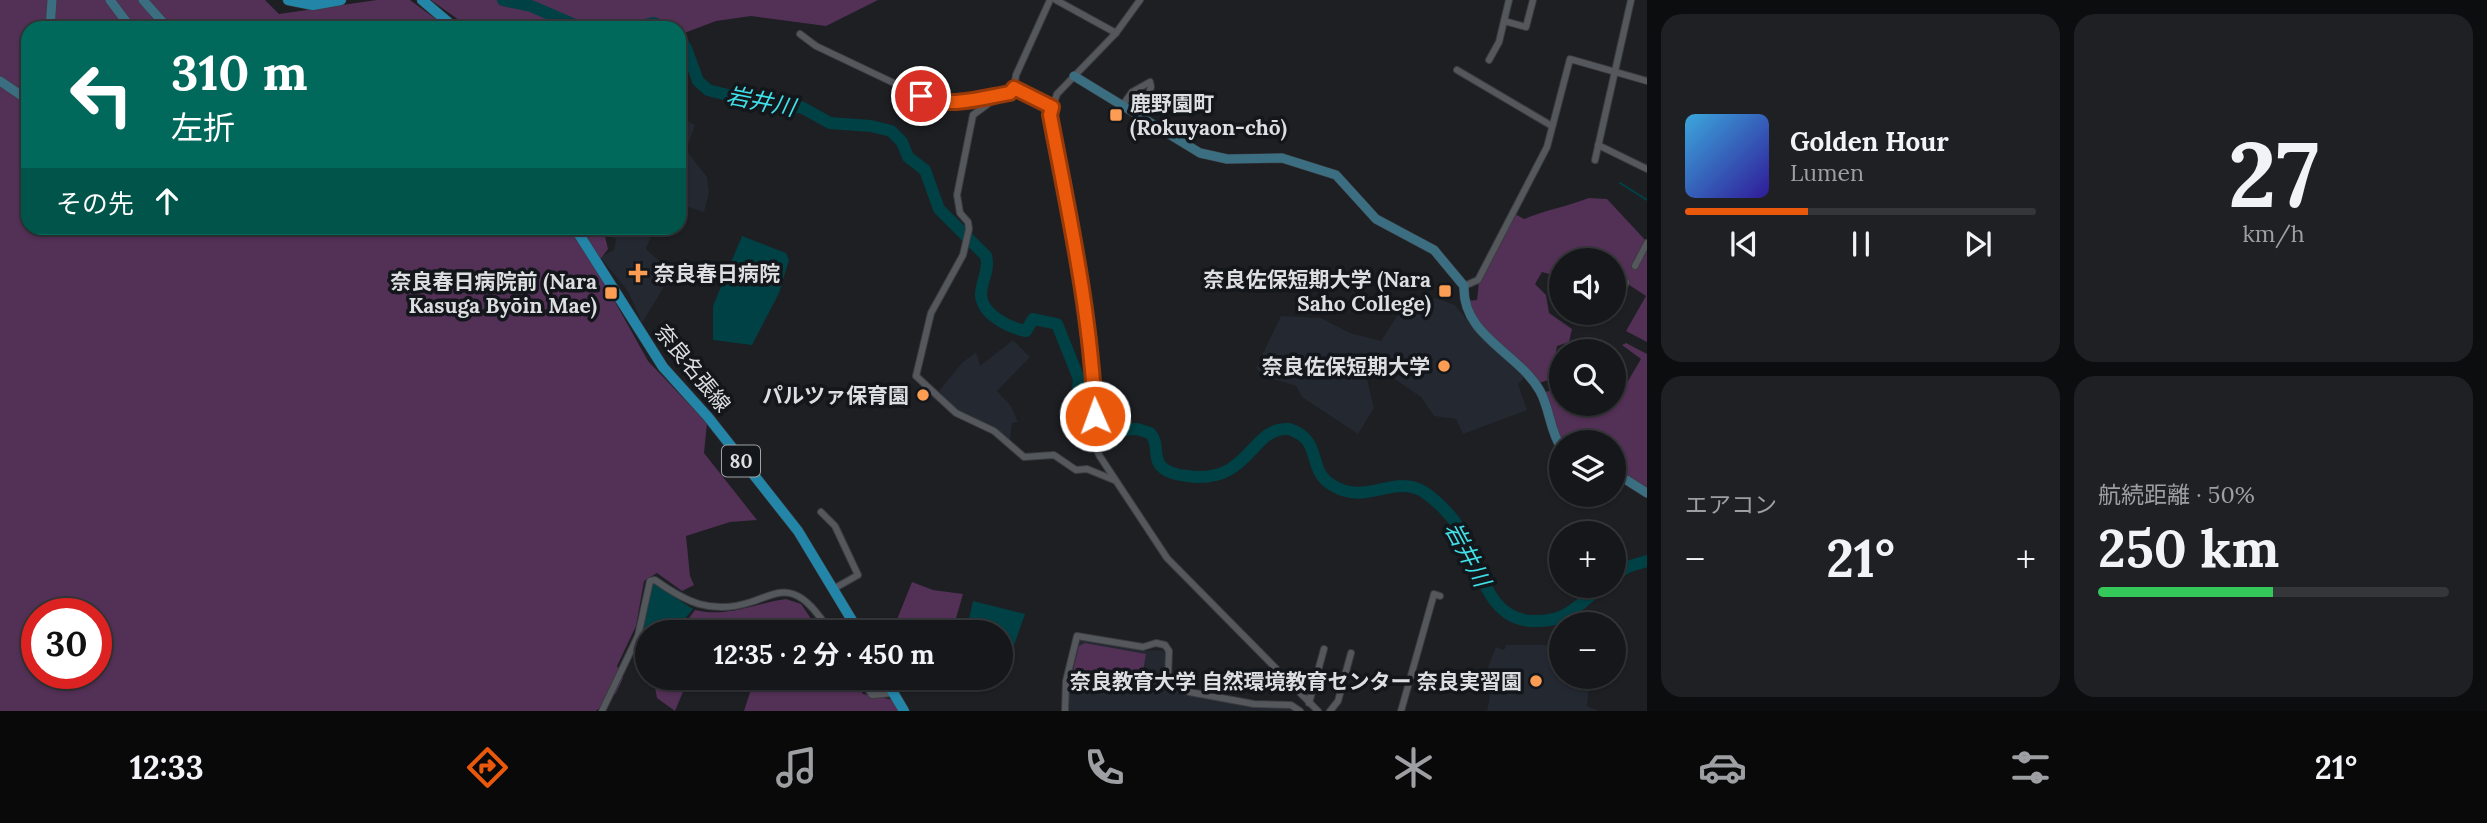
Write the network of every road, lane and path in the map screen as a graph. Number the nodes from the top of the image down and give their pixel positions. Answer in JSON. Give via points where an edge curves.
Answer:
{"nodes":[{"id":1,"x":52,"y":0,"type":"edge"},
{"id":2,"x":110,"y":0,"type":"edge"},
{"id":3,"x":143,"y":0,"type":"edge"},
{"id":4,"x":288,"y":0,"type":"edge"},
{"id":5,"x":341,"y":0,"type":"edge"},
{"id":6,"x":422,"y":0,"type":"edge"},
{"id":7,"x":1050,"y":0,"type":"edge"},
{"id":8,"x":1056,"y":0,"type":"edge"},
{"id":9,"x":1140,"y":0,"type":"edge"},
{"id":10,"x":1509,"y":0,"type":"edge"},
{"id":11,"x":1533,"y":0,"type":"edge"},
{"id":12,"x":1631,"y":0,"type":"edge"},
{"id":13,"x":50,"y":21,"type":"edge"},
{"id":14,"x":126,"y":21,"type":"edge"},
{"id":15,"x":162,"y":21,"type":"edge"},
{"id":16,"x":447,"y":21,"type":"edge"},
{"id":17,"x":1504,"y":21,"type":"junction"},
{"id":18,"x":1116,"y":33,"type":"junction"},
{"id":19,"x":800,"y":34,"type":"dead end"},
{"id":20,"x":1489,"y":60,"type":"dead end"},
{"id":21,"x":1458,"y":70,"type":"dead end"},
{"id":22,"x":1615,"y":72,"type":"junction"},
{"id":23,"x":1074,"y":76,"type":"junction"},
{"id":24,"x":1647,"y":80,"type":"edge"},
{"id":25,"x":0,"y":81,"type":"edge"},
{"id":26,"x":1014,"y":88,"type":"junction"},
{"id":27,"x":1000,"y":94,"type":"junction"},
{"id":28,"x":21,"y":95,"type":"edge"},
{"id":29,"x":1122,"y":106,"type":"junction"},
{"id":30,"x":1052,"y":107,"type":"junction"},
{"id":31,"x":1142,"y":117,"type":"junction"},
{"id":32,"x":1552,"y":126,"type":"junction"},
{"id":33,"x":1598,"y":145,"type":"junction"},
{"id":34,"x":1595,"y":160,"type":"dead end"},
{"id":35,"x":1647,"y":169,"type":"edge"},
{"id":36,"x":579,"y":235,"type":"edge"},
{"id":37,"x":1647,"y":243,"type":"edge"},
{"id":38,"x":1635,"y":266,"type":"dead end"},
{"id":39,"x":1464,"y":286,"type":"junction"},
{"id":40,"x":1555,"y":430,"type":"edge"},
{"id":41,"x":1114,"y":480,"type":"junction"},
{"id":42,"x":1626,"y":480,"type":"edge"},
{"id":43,"x":1647,"y":493,"type":"edge"},
{"id":44,"x":821,"y":512,"type":"dead end"},
{"id":45,"x":835,"y":588,"type":"junction"},
{"id":46,"x":1440,"y":596,"type":"dead end"},
{"id":47,"x":641,"y":620,"type":"edge"},
{"id":48,"x":821,"y":620,"type":"edge"},
{"id":49,"x":852,"y":620,"type":"edge"},
{"id":50,"x":635,"y":642,"type":"edge"},
{"id":51,"x":1324,"y":649,"type":"dead end"},
{"id":52,"x":1352,"y":653,"type":"dead end"},
{"id":53,"x":869,"y":690,"type":"edge"},
{"id":54,"x":891,"y":690,"type":"edge"},
{"id":55,"x":893,"y":694,"type":"junction"},
{"id":56,"x":1309,"y":703,"type":"junction"},
{"id":57,"x":602,"y":711,"type":"edge"},
{"id":58,"x":904,"y":711,"type":"edge"},
{"id":59,"x":1065,"y":711,"type":"edge"},
{"id":60,"x":1300,"y":711,"type":"edge"},
{"id":61,"x":1318,"y":711,"type":"edge"},
{"id":62,"x":1330,"y":711,"type":"edge"},
{"id":63,"x":1401,"y":711,"type":"edge"}],
"edges":[{"from":1,"to":13,"type":"street"},
{"from":2,"to":14,"type":"street"},
{"from":3,"to":15,"type":"street"},
{"from":4,"to":5,"type":"main road","via":[[313,5]]},
{"from":6,"to":16,"type":"main road"},
{"from":7,"to":26,"type":"street"},
{"from":8,"to":18,"type":"street"},
{"from":9,"to":18,"type":"street"},
{"from":10,"to":17,"type":"street"},
{"from":11,"to":17,"type":"street","via":[[1526,27]]},
{"from":12,"to":22,"type":"street"},
{"from":17,"to":20,"type":"street"},
{"from":18,"to":23,"type":"street"},
{"from":19,"to":27,"type":"street","via":[[936,103]]},
{"from":21,"to":32,"type":"street"},
{"from":22,"to":24,"type":"street"},
{"from":22,"to":32,"type":"street","via":[[1570,60]]},
{"from":22,"to":33,"type":"street"},
{"from":23,"to":29,"type":"street"},
{"from":23,"to":30,"type":"street"},
{"from":25,"to":28,"type":"street"},
{"from":26,"to":27,"type":"street"},
{"from":26,"to":30,"type":"street"},
{"from":27,"to":41,"type":"street","via":[[973,115],[957,195],[969,229],[963,254],[932,313],[916,376],[956,413],[994,431],[1024,457],[1054,455],[1076,470],[1087,469]]},
{"from":29,"to":31,"type":"street"},
{"from":29,"to":31,"type":"street","via":[[1132,92],[1150,82]]},
{"from":30,"to":41,"type":"street","via":[[1083,285],[1093,368],[1094,443]]},
{"from":31,"to":39,"type":"street","via":[[1200,153],[1227,159],[1282,158],[1336,175],[1376,219],[1434,250]]},
{"from":32,"to":39,"type":"street","via":[[1547,147],[1478,280]]},
{"from":33,"to":34,"type":"street"},
{"from":33,"to":35,"type":"street"},
{"from":36,"to":45,"type":"main road","name":"奈良名張線","number":"80","via":[[663,367],[798,531]]},
{"from":37,"to":38,"type":"street"},
{"from":39,"to":40,"type":"street","via":[[1466,313],[1534,383]]},
{"from":41,"to":56,"type":"street","via":[[1167,558]]},
{"from":42,"to":43,"type":"street"},
{"from":44,"to":45,"type":"street","via":[[835,526],[858,575]]},
{"from":45,"to":49,"type":"main road","name":"奈良名張線","number":"80"},
{"from":46,"to":63,"type":"street","via":[[1434,594]]},
{"from":47,"to":48,"type":"street","via":[[650,581],[655,580],[705,607],[749,603],[784,592],[795,594]]},
{"from":50,"to":57,"type":"street"},
{"from":51,"to":56,"type":"street"},
{"from":52,"to":62,"type":"street","via":[[1338,701]]},
{"from":53,"to":55,"type":"street","via":[[873,695]]},
{"from":54,"to":55,"type":"main road"},
{"from":55,"to":58,"type":"main road"},
{"from":56,"to":61,"type":"street"},
{"from":59,"to":60,"type":"street","via":[[1066,681],[1077,636],[1143,647],[1165,645],[1168,678],[1188,680],[1189,692],[1254,705],[1291,705]]}]}
